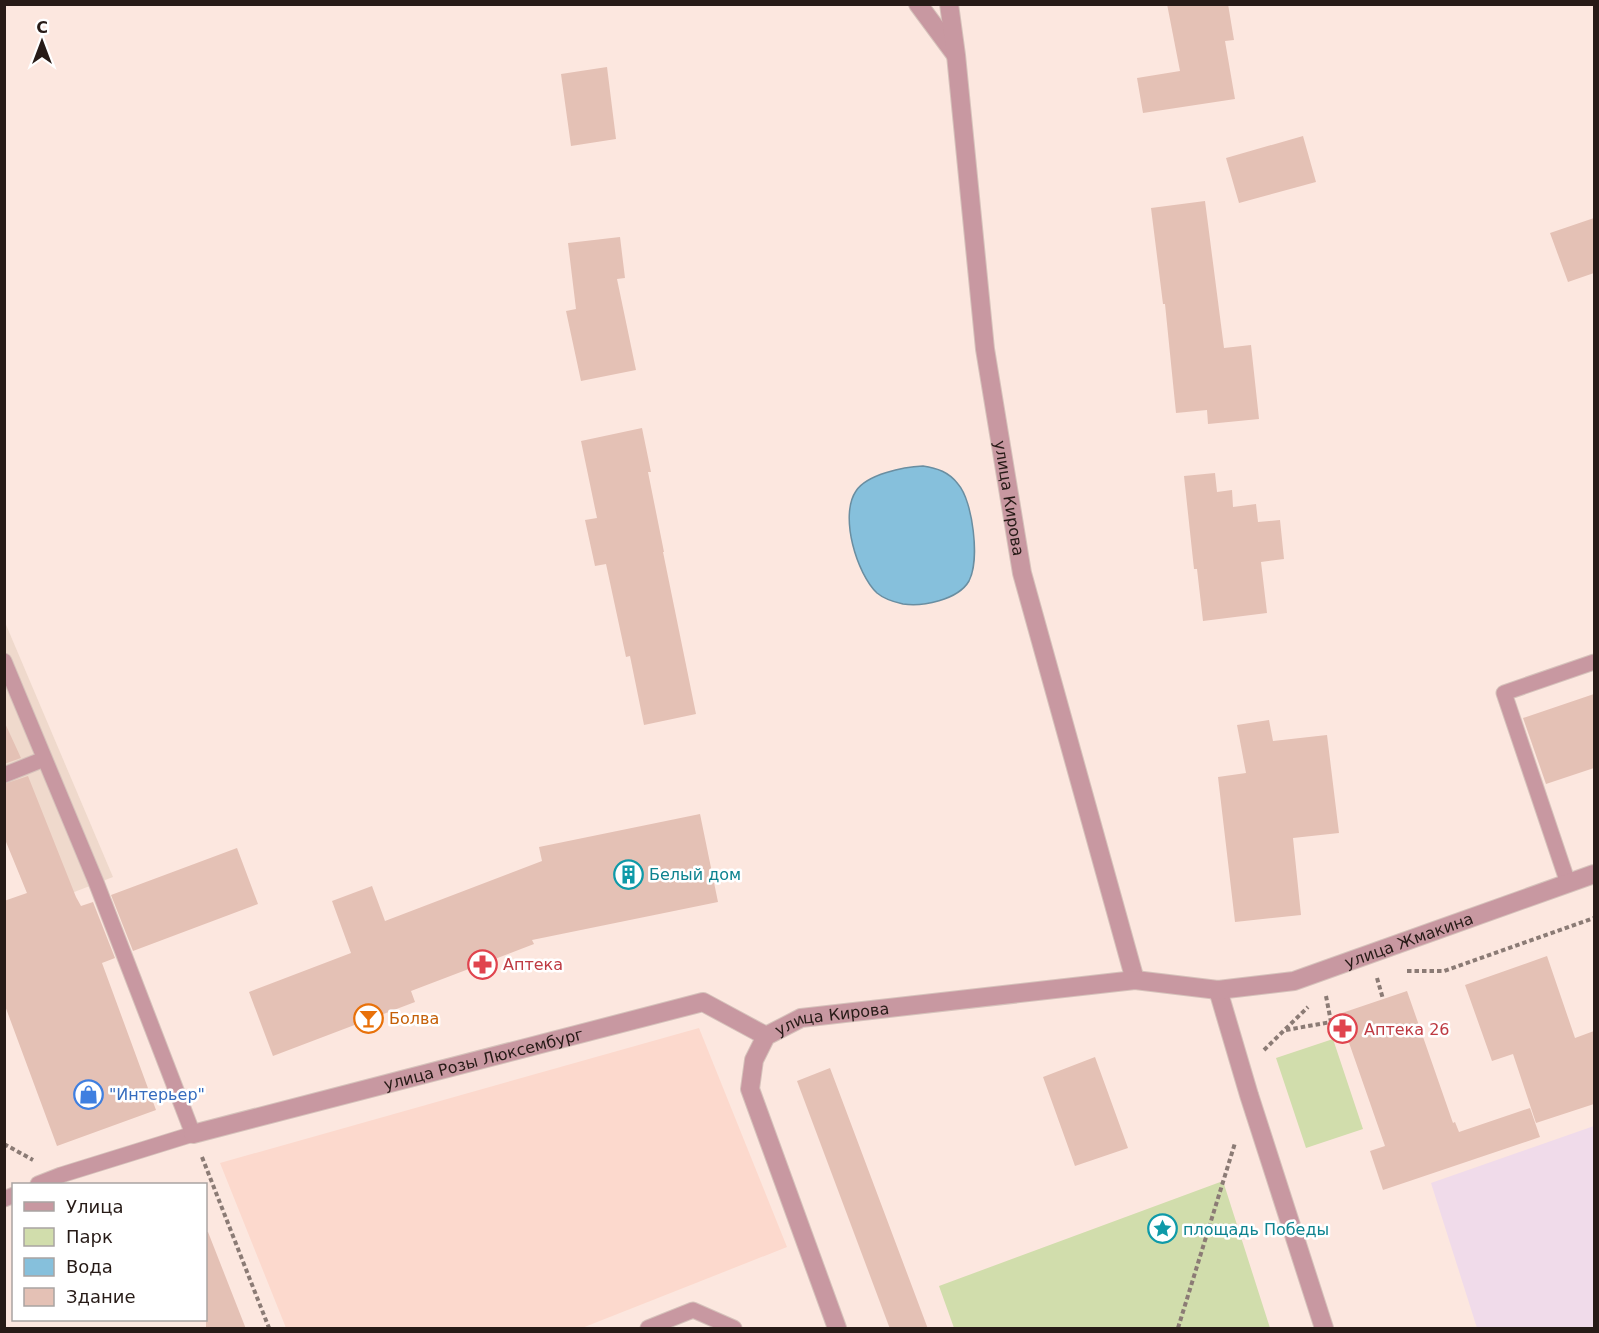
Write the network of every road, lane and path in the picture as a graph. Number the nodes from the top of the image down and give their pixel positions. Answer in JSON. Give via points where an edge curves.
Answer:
{"nodes":[{"id":1,"x":918,"y":4,"type":"edge"},
{"id":2,"x":949,"y":4,"type":"edge"},
{"id":3,"x":956,"y":55,"type":"junction"},
{"id":4,"x":4,"y":661,"type":"edge"},
{"id":5,"x":1594,"y":662,"type":"edge"},
{"id":6,"x":44,"y":759,"type":"junction"},
{"id":7,"x":4,"y":775,"type":"edge"},
{"id":8,"x":1594,"y":874,"type":"edge"},
{"id":9,"x":1568,"y":883,"type":"junction"},
{"id":10,"x":1594,"y":918,"type":"edge"},
{"id":11,"x":1398,"y":971,"type":"dead end"},
{"id":12,"x":1376,"y":972,"type":"dead end"},
{"id":13,"x":1136,"y":980,"type":"junction"},
{"id":14,"x":1218,"y":990,"type":"junction"},
{"id":15,"x":1316,"y":998,"type":"dead end"},
{"id":16,"x":1383,"y":999,"type":"dead end"},
{"id":17,"x":1308,"y":1006,"type":"dead end"},
{"id":18,"x":1331,"y":1022,"type":"junction"},
{"id":19,"x":1343,"y":1029,"type":"dead end"},
{"id":20,"x":1284,"y":1030,"type":"junction"},
{"id":21,"x":766,"y":1036,"type":"junction"},
{"id":22,"x":1262,"y":1052,"type":"dead end"},
{"id":23,"x":193,"y":1134,"type":"junction"},
{"id":24,"x":1236,"y":1140,"type":"dead end"},
{"id":25,"x":43,"y":1183,"type":"edge"},
{"id":26,"x":269,"y":1329,"type":"edge"},
{"id":27,"x":648,"y":1329,"type":"edge"},
{"id":28,"x":734,"y":1329,"type":"edge"},
{"id":29,"x":837,"y":1329,"type":"edge"},
{"id":30,"x":1178,"y":1329,"type":"edge"},
{"id":31,"x":1324,"y":1329,"type":"edge"}],
"edges":[{"from":1,"to":3,"type":"street"},
{"from":2,"to":3,"type":"street","name":"улица Кирова"},
{"from":3,"to":13,"type":"street","name":"улица Кирова","via":[[985,349],[1022,573]]},
{"from":4,"to":6,"type":"lane"},
{"from":5,"to":9,"type":"lane","via":[[1504,693]]},
{"from":6,"to":7,"type":"lane"},
{"from":6,"to":23,"type":"lane"},
{"from":8,"to":9,"type":"street","name":"улица Жмакина"},
{"from":9,"to":14,"type":"street","name":"улица Жмакина","via":[[1294,981]]},
{"from":10,"to":11,"type":"path","via":[[1444,970]]},
{"from":12,"to":16,"type":"path"},
{"from":13,"to":14,"type":"street","name":"улица Кирова"},
{"from":13,"to":21,"type":"street","name":"улица Кирова","via":[[801,1018]]},
{"from":14,"to":31,"type":"street"},
{"from":15,"to":18,"type":"path","via":[[1324,990]]},
{"from":17,"to":20,"type":"path"},
{"from":18,"to":19,"type":"path"},
{"from":18,"to":20,"type":"path"},
{"from":20,"to":22,"type":"path"},
{"from":21,"to":23,"type":"street","name":"улица Розы Люксембург","via":[[703,1002]]},
{"from":21,"to":29,"type":"street","name":"улица Кирова","via":[[754,1060],[750,1089]]},
{"from":23,"to":25,"type":"lane"},
{"from":23,"to":26,"type":"path"},
{"from":24,"to":30,"type":"path"},
{"from":27,"to":28,"type":"lane","via":[[693,1310]]}]}
